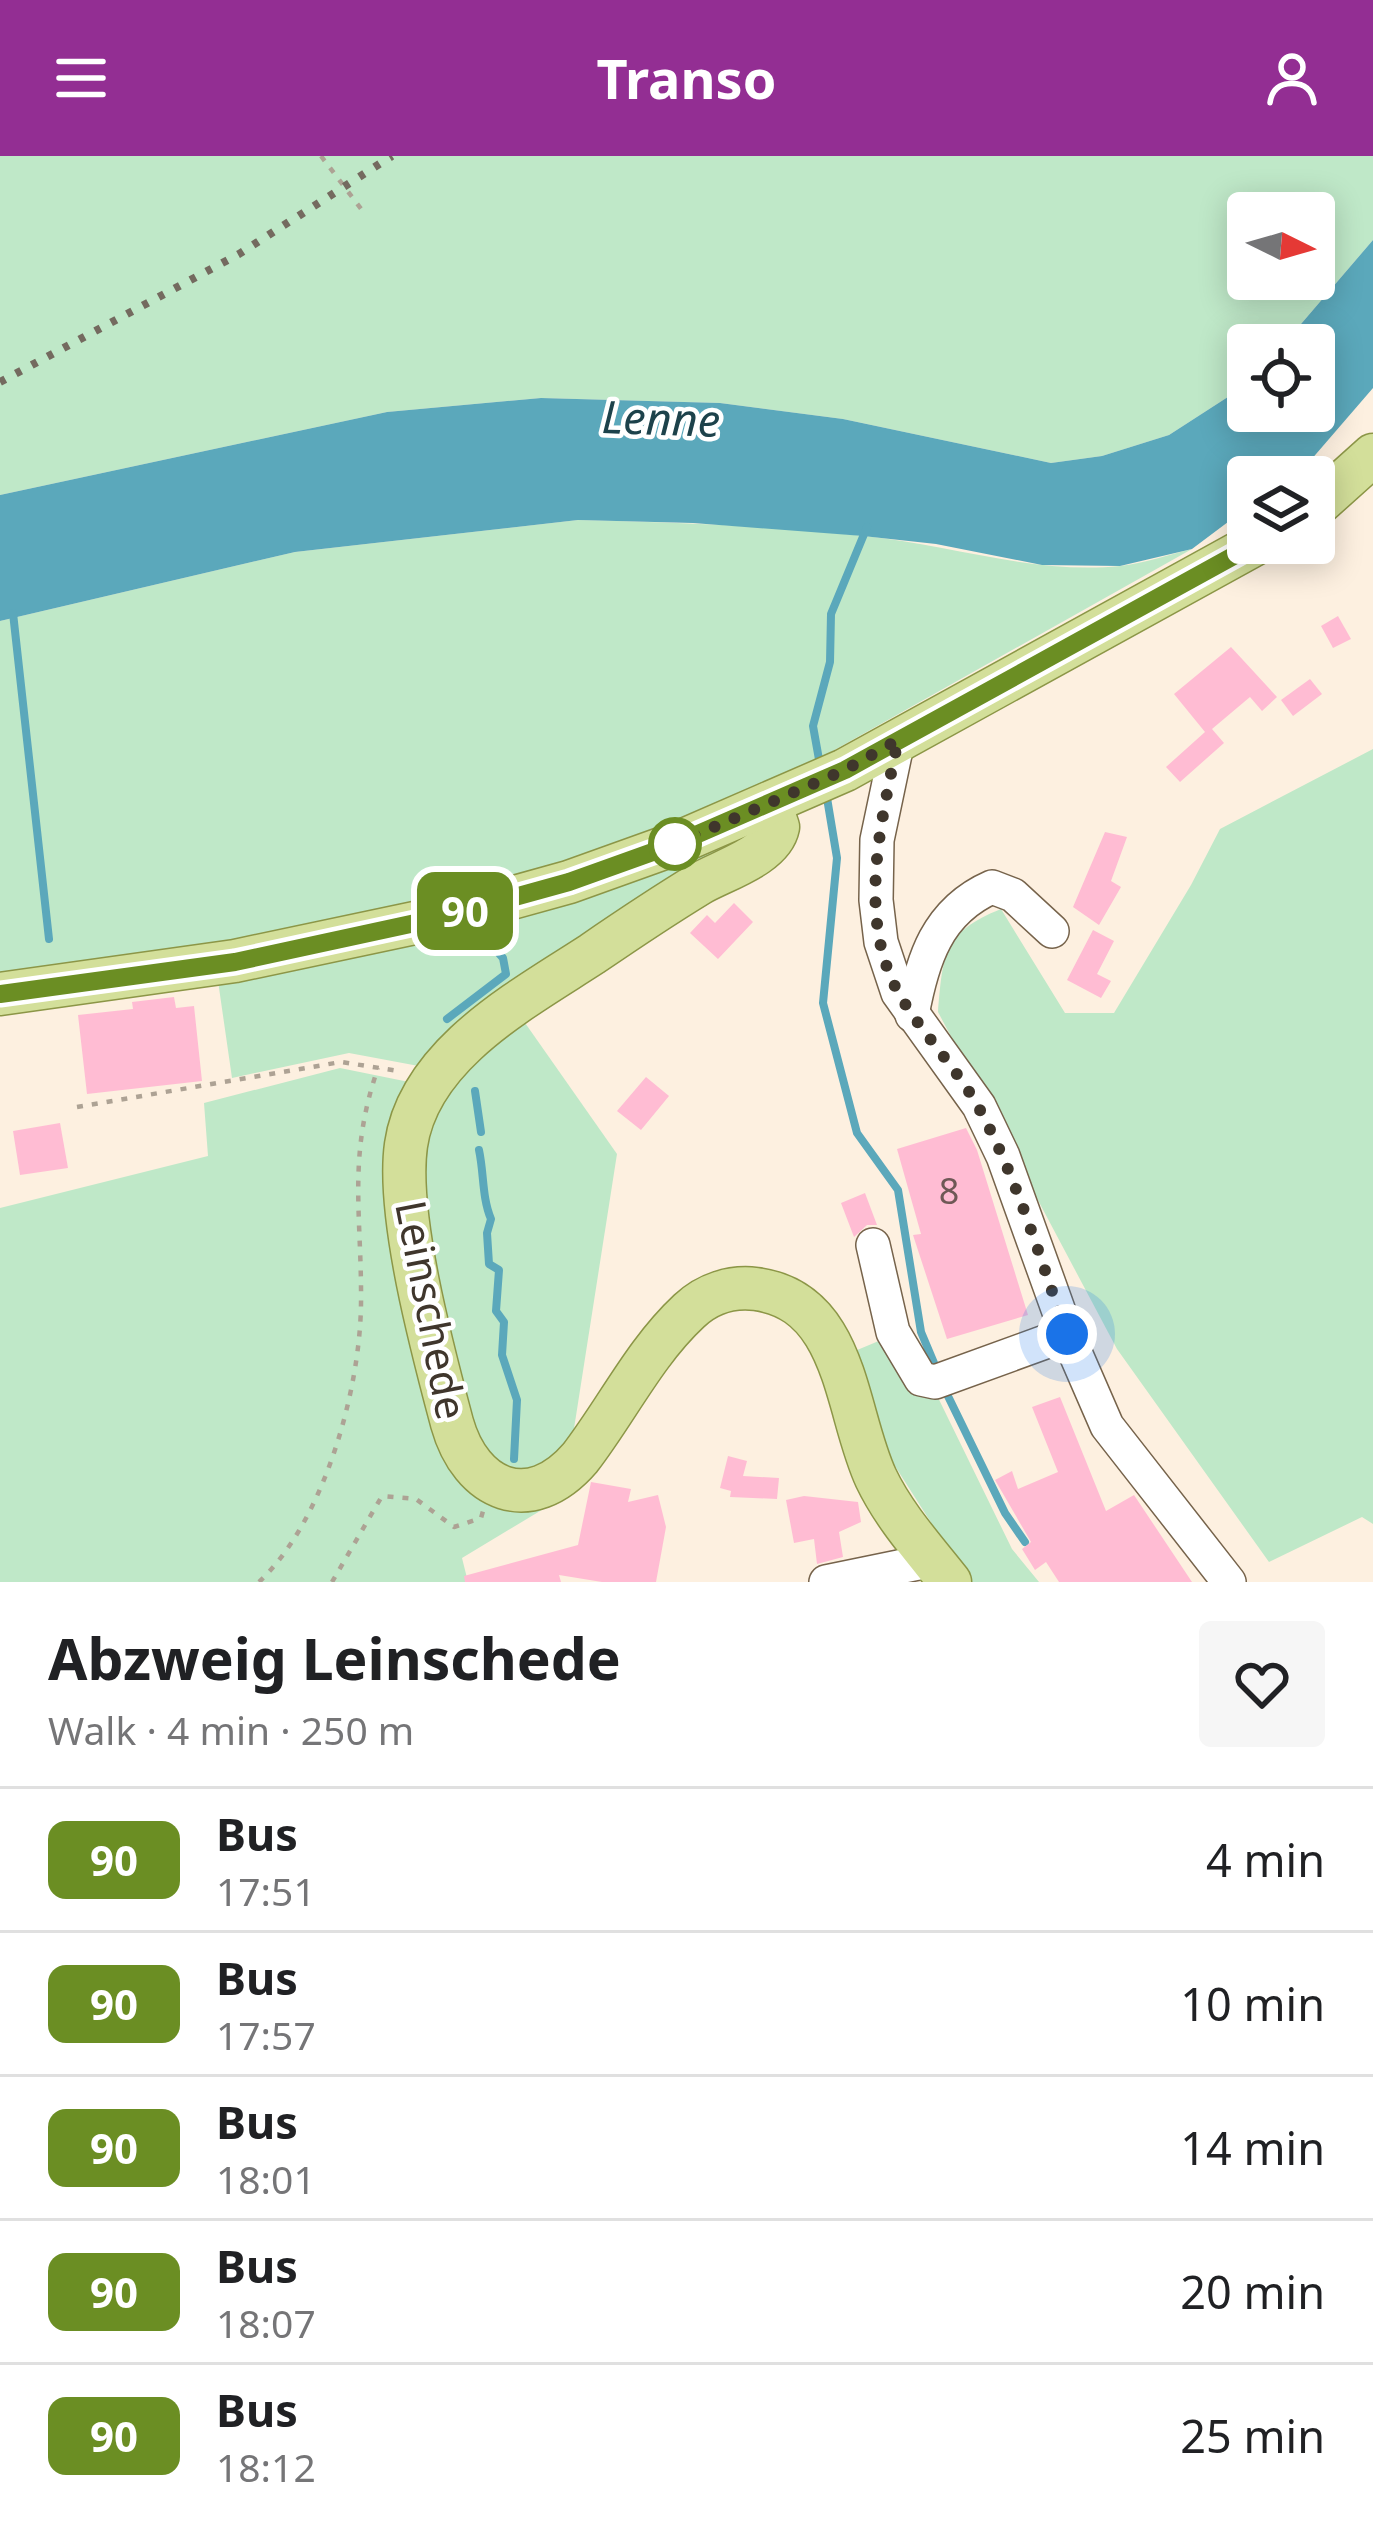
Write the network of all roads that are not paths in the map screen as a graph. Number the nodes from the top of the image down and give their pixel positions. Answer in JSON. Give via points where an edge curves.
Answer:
{"nodes":[{"id":1,"x":1373,"y":455,"type":"edge"},
{"id":2,"x":1335,"y":489,"type":"edge"},
{"id":3,"x":1227,"y":559,"type":"edge"},
{"id":4,"x":898,"y":740,"type":"junction"},
{"id":5,"x":770,"y":803,"type":"junction"},
{"id":6,"x":879,"y":922,"type":"junction"},
{"id":7,"x":1052,"y":931,"type":"dead end"},
{"id":8,"x":937,"y":932,"type":"junction"},
{"id":9,"x":0,"y":994,"type":"edge"},
{"id":10,"x":912,"y":1015,"type":"junction"},
{"id":11,"x":873,"y":1245,"type":"dead end"},
{"id":12,"x":1067,"y":1334,"type":"junction"},
{"id":13,"x":941,"y":1571,"type":"edge"},
{"id":14,"x":826,"y":1582,"type":"edge"},
{"id":15,"x":1229,"y":1582,"type":"edge"}],
"edges":[{"from":1,"to":2,"type":"main road"},
{"from":3,"to":4,"type":"main road"},
{"from":4,"to":5,"type":"main road"},
{"from":4,"to":6,"type":"street","via":[[878,840]]},
{"from":5,"to":9,"type":"main road","via":[[569,882],[443,917],[235,962]]},
{"from":5,"to":13,"type":"main road","name":"Leinschede","via":[[778,827],[770,844],[493,1021],[433,1082],[417,1110],[406,1145],[410,1230],[454,1431],[467,1462],[491,1483],[528,1489],[562,1476],[690,1310],[730,1289],[762,1290],[794,1302],[830,1340],[877,1480]]},
{"from":6,"to":8,"type":"street","via":[[903,936]]},
{"from":6,"to":10,"type":"street"},
{"from":7,"to":8,"type":"street","via":[[992,887]]},
{"from":8,"to":10,"type":"street"},
{"from":10,"to":12,"type":"street","via":[[979,1106],[1004,1156]]},
{"from":11,"to":12,"type":"street","via":[[892,1332],[921,1379]]},
{"from":12,"to":15,"type":"street","via":[[1107,1426]]},
{"from":13,"to":14,"type":"street"}]}
